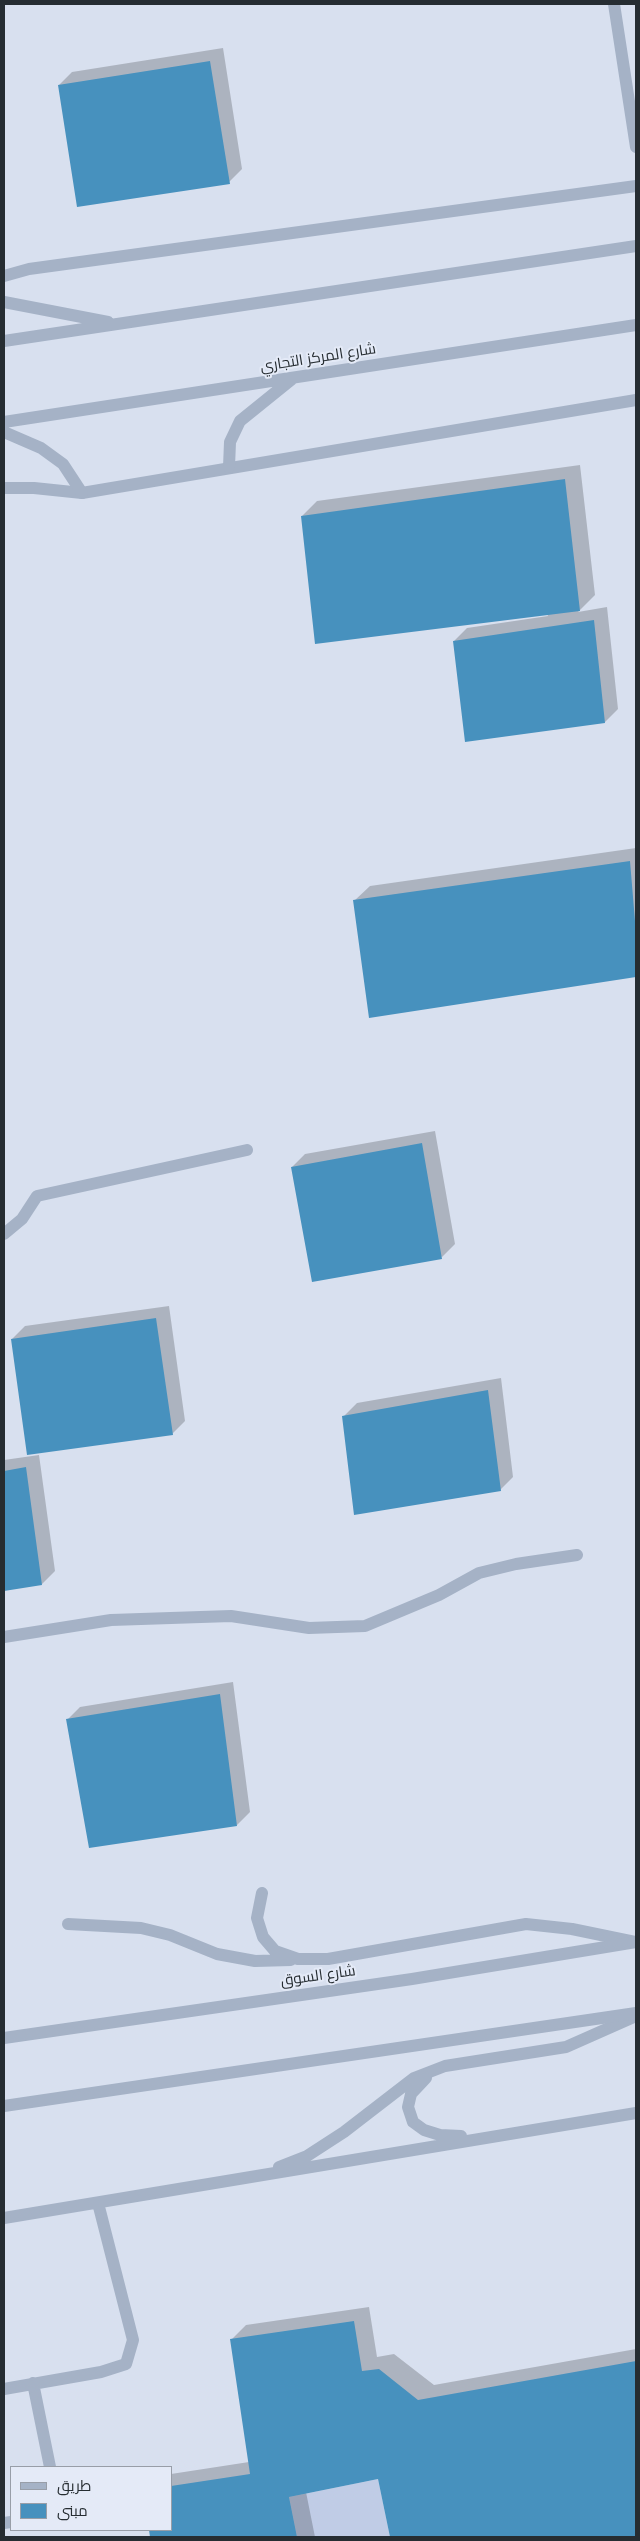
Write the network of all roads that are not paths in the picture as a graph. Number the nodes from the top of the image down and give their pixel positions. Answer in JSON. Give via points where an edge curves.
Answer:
{"nodes":[{"id":1,"x":614,"y":4,"type":"edge"},
{"id":2,"x":636,"y":148,"type":"edge"},
{"id":3,"x":636,"y":186,"type":"edge"},
{"id":4,"x":636,"y":246,"type":"edge"},
{"id":5,"x":4,"y":276,"type":"edge"},
{"id":6,"x":4,"y":302,"type":"edge"},
{"id":7,"x":118,"y":324,"type":"junction"},
{"id":8,"x":636,"y":325,"type":"edge"},
{"id":9,"x":4,"y":341,"type":"edge"},
{"id":10,"x":293,"y":379,"type":"junction"},
{"id":11,"x":636,"y":400,"type":"edge"},
{"id":12,"x":4,"y":422,"type":"edge"},
{"id":13,"x":4,"y":432,"type":"edge"},
{"id":14,"x":229,"y":467,"type":"junction"},
{"id":15,"x":4,"y":488,"type":"edge"},
{"id":16,"x":82,"y":493,"type":"junction"},
{"id":17,"x":247,"y":1150,"type":"dead end"},
{"id":18,"x":4,"y":1234,"type":"edge"},
{"id":19,"x":577,"y":1556,"type":"dead end"},
{"id":20,"x":4,"y":1637,"type":"edge"},
{"id":21,"x":262,"y":1893,"type":"dead end"},
{"id":22,"x":68,"y":1924,"type":"dead end"},
{"id":23,"x":636,"y":1942,"type":"edge"},
{"id":24,"x":298,"y":1960,"type":"junction"},
{"id":25,"x":636,"y":2015,"type":"edge"},
{"id":26,"x":4,"y":2038,"type":"edge"},
{"id":27,"x":445,"y":2066,"type":"junction"},
{"id":28,"x":4,"y":2106,"type":"edge"},
{"id":29,"x":636,"y":2113,"type":"edge"},
{"id":30,"x":491,"y":2137,"type":"junction"},
{"id":31,"x":258,"y":2176,"type":"junction"},
{"id":32,"x":98,"y":2203,"type":"junction"},
{"id":33,"x":4,"y":2218,"type":"edge"},
{"id":34,"x":33,"y":2384,"type":"junction"},
{"id":35,"x":4,"y":2389,"type":"edge"},
{"id":36,"x":50,"y":2466,"type":"edge"}],
"edges":[{"from":1,"to":2,"type":"street"},
{"from":3,"to":5,"type":"street","via":[[29,269]]},
{"from":4,"to":7,"type":"street"},
{"from":6,"to":7,"type":"street"},
{"from":7,"to":9,"type":"street"},
{"from":8,"to":10,"type":"street","name":"شارع المركز التجاري"},
{"from":10,"to":12,"type":"street","name":"شارع المركز التجاري"},
{"from":10,"to":14,"type":"street","via":[[240,421],[230,442]]},
{"from":11,"to":14,"type":"street"},
{"from":13,"to":16,"type":"street","via":[[41,448],[63,464]]},
{"from":14,"to":16,"type":"street"},
{"from":15,"to":16,"type":"street"},
{"from":17,"to":18,"type":"street","via":[[37,1196],[22,1219]]},
{"from":19,"to":20,"type":"street","via":[[516,1564],[479,1573],[365,1626],[309,1628],[231,1616],[111,1620]]},
{"from":21,"to":24,"type":"street","via":[[257,1918],[262,1937],[275,1951]]},
{"from":22,"to":24,"type":"street","via":[[141,1928],[170,1935],[217,1954],[255,1961]]},
{"from":23,"to":24,"type":"street","via":[[526,1924],[328,1959]]},
{"from":23,"to":26,"type":"street","name":"شارع السوق"},
{"from":25,"to":27,"type":"street","via":[[566,2047]]},
{"from":25,"to":28,"type":"street"},
{"from":27,"to":30,"type":"street","via":[[420,2081],[410,2094],[408,2107],[413,2122],[440,2135]]},
{"from":27,"to":31,"type":"street","via":[[414,2078],[307,2156]]},
{"from":29,"to":30,"type":"street"},
{"from":30,"to":31,"type":"street"},
{"from":31,"to":32,"type":"street"},
{"from":32,"to":33,"type":"street"},
{"from":32,"to":34,"type":"street","via":[[133,2340],[126,2364],[101,2372]]},
{"from":34,"to":35,"type":"street"},
{"from":34,"to":36,"type":"street"}]}
